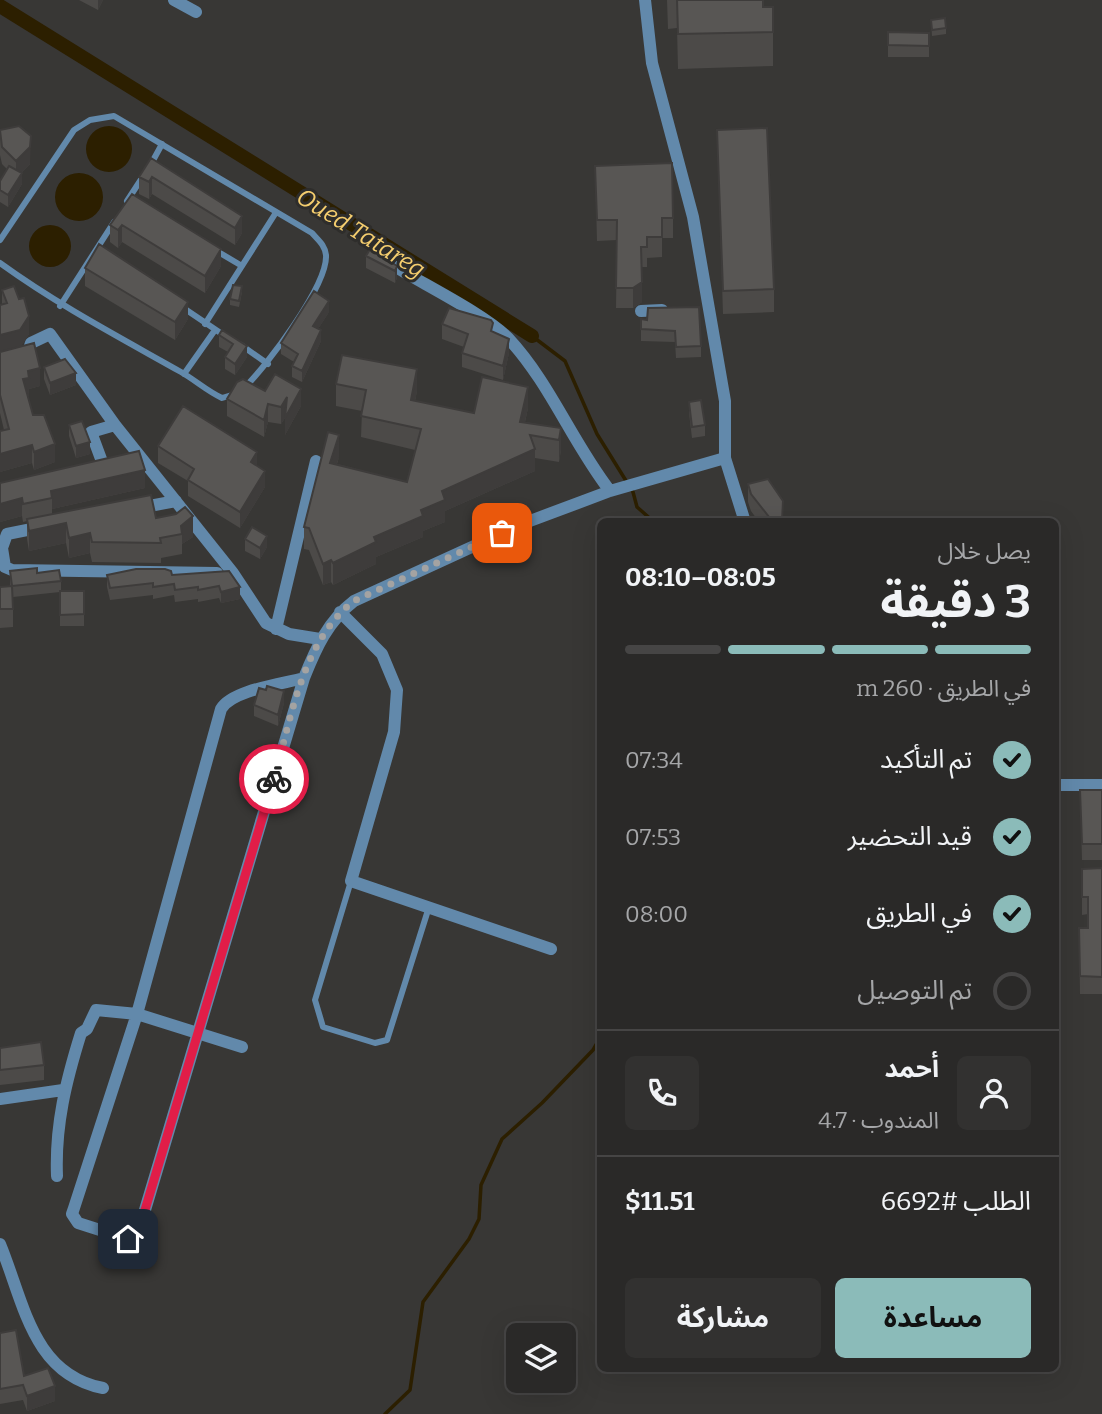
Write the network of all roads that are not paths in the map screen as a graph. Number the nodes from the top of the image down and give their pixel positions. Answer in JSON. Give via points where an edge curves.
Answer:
{"nodes":[{"id":1,"x":174,"y":0,"type":"edge"},
{"id":2,"x":645,"y":0,"type":"edge"},
{"id":3,"x":196,"y":12,"type":"dead end"},
{"id":4,"x":162,"y":144,"type":"junction"},
{"id":5,"x":130,"y":198,"type":"junction"},
{"id":6,"x":141,"y":205,"type":"edge"},
{"id":7,"x":122,"y":209,"type":"edge"},
{"id":8,"x":275,"y":214,"type":"junction"},
{"id":9,"x":116,"y":219,"type":"edge"},
{"id":10,"x":0,"y":240,"type":"edge"},
{"id":11,"x":208,"y":246,"type":"edge"},
{"id":12,"x":95,"y":252,"type":"junction"},
{"id":13,"x":106,"y":259,"type":"edge"},
{"id":14,"x":0,"y":263,"type":"edge"},
{"id":15,"x":242,"y":266,"type":"junction"},
{"id":16,"x":394,"y":266,"type":"edge"},
{"id":17,"x":176,"y":303,"type":"edge"},
{"id":18,"x":60,"y":306,"type":"junction"},
{"id":19,"x":694,"y":310,"type":"junction"},
{"id":20,"x":640,"y":311,"type":"dead end"},
{"id":21,"x":205,"y":324,"type":"junction"},
{"id":22,"x":215,"y":330,"type":"junction"},
{"id":23,"x":0,"y":362,"type":"edge"},
{"id":24,"x":268,"y":364,"type":"junction"},
{"id":25,"x":184,"y":374,"type":"junction"},
{"id":26,"x":115,"y":425,"type":"junction"},
{"id":27,"x":725,"y":457,"type":"junction"},
{"id":28,"x":316,"y":461,"type":"dead end"},
{"id":29,"x":91,"y":470,"type":"edge"},
{"id":30,"x":610,"y":491,"type":"junction"},
{"id":31,"x":176,"y":501,"type":"junction"},
{"id":32,"x":124,"y":511,"type":"edge"},
{"id":33,"x":744,"y":518,"type":"edge"},
{"id":34,"x":59,"y":524,"type":"edge"},
{"id":35,"x":2,"y":568,"type":"edge"},
{"id":36,"x":233,"y":573,"type":"junction"},
{"id":37,"x":340,"y":612,"type":"junction"},
{"id":38,"x":276,"y":629,"type":"junction"},
{"id":39,"x":320,"y":639,"type":"junction"},
{"id":40,"x":304,"y":678,"type":"junction"},
{"id":41,"x":1059,"y":785,"type":"edge"},
{"id":42,"x":1102,"y":785,"type":"edge"},
{"id":43,"x":351,"y":881,"type":"junction"},
{"id":44,"x":429,"y":906,"type":"junction"},
{"id":45,"x":551,"y":949,"type":"dead end"},
{"id":46,"x":137,"y":1014,"type":"junction"},
{"id":47,"x":198,"y":1035,"type":"junction"},
{"id":48,"x":242,"y":1047,"type":"dead end"},
{"id":49,"x":63,"y":1090,"type":"junction"},
{"id":50,"x":0,"y":1099,"type":"edge"},
{"id":51,"x":57,"y":1176,"type":"dead end"},
{"id":52,"x":0,"y":1244,"type":"edge"},
{"id":53,"x":103,"y":1388,"type":"dead end"}],
"edges":[{"from":1,"to":3,"type":"street"},
{"from":2,"to":19,"type":"street","via":[[652,63],[694,217]]},
{"from":4,"to":5,"type":"lane"},
{"from":4,"to":8,"type":"lane"},
{"from":4,"to":10,"type":"lane","via":[[114,116],[90,120],[74,130]]},
{"from":5,"to":6,"type":"lane"},
{"from":5,"to":7,"type":"lane"},
{"from":8,"to":15,"type":"lane"},
{"from":8,"to":24,"type":"lane","via":[[312,233],[326,256],[322,278]]},
{"from":9,"to":12,"type":"lane"},
{"from":11,"to":15,"type":"lane"},
{"from":12,"to":13,"type":"lane"},
{"from":12,"to":18,"type":"lane"},
{"from":14,"to":18,"type":"lane"},
{"from":15,"to":21,"type":"lane"},
{"from":16,"to":30,"type":"street","via":[[506,336],[539,377],[588,463]]},
{"from":17,"to":21,"type":"lane"},
{"from":18,"to":25,"type":"lane"},
{"from":19,"to":20,"type":"street"},
{"from":19,"to":27,"type":"street","via":[[725,401]]},
{"from":21,"to":22,"type":"lane"},
{"from":22,"to":24,"type":"lane"},
{"from":22,"to":25,"type":"lane"},
{"from":23,"to":26,"type":"street","via":[[27,355],[31,342],[50,334]]},
{"from":24,"to":25,"type":"lane","via":[[245,388],[222,398]]},
{"from":26,"to":29,"type":"street","via":[[91,432],[104,467]]},
{"from":26,"to":31,"type":"street"},
{"from":27,"to":30,"type":"street"},
{"from":27,"to":33,"type":"street"},
{"from":28,"to":38,"type":"street"},
{"from":30,"to":37,"type":"street","via":[[522,524],[354,601]]},
{"from":31,"to":32,"type":"street"},
{"from":31,"to":36,"type":"street"},
{"from":34,"to":35,"type":"street","via":[[8,534]]},
{"from":35,"to":36,"type":"street"},
{"from":36,"to":38,"type":"street","via":[[266,623]]},
{"from":37,"to":39,"type":"street"},
{"from":37,"to":43,"type":"street","via":[[382,654],[397,690],[394,732]]},
{"from":38,"to":39,"type":"street"},
{"from":39,"to":40,"type":"street"},
{"from":40,"to":46,"type":"street","via":[[237,696],[221,709]]},
{"from":40,"to":47,"type":"street"},
{"from":41,"to":42,"type":"street"},
{"from":43,"to":44,"type":"street"},
{"from":43,"to":44,"type":"lane","via":[[315,1000],[323,1027],[375,1042],[387,1040]]},
{"from":44,"to":45,"type":"street"},
{"from":46,"to":47,"type":"street"},
{"from":46,"to":47,"type":"street","via":[[72,1214],[78,1223],[128,1239],[139,1230]]},
{"from":46,"to":49,"type":"street","via":[[96,1010],[82,1033]]},
{"from":47,"to":48,"type":"street"},
{"from":49,"to":50,"type":"street"},
{"from":49,"to":51,"type":"street","via":[[56,1139]]},
{"from":52,"to":53,"type":"street","via":[[23,1309],[53,1372]]}]}
